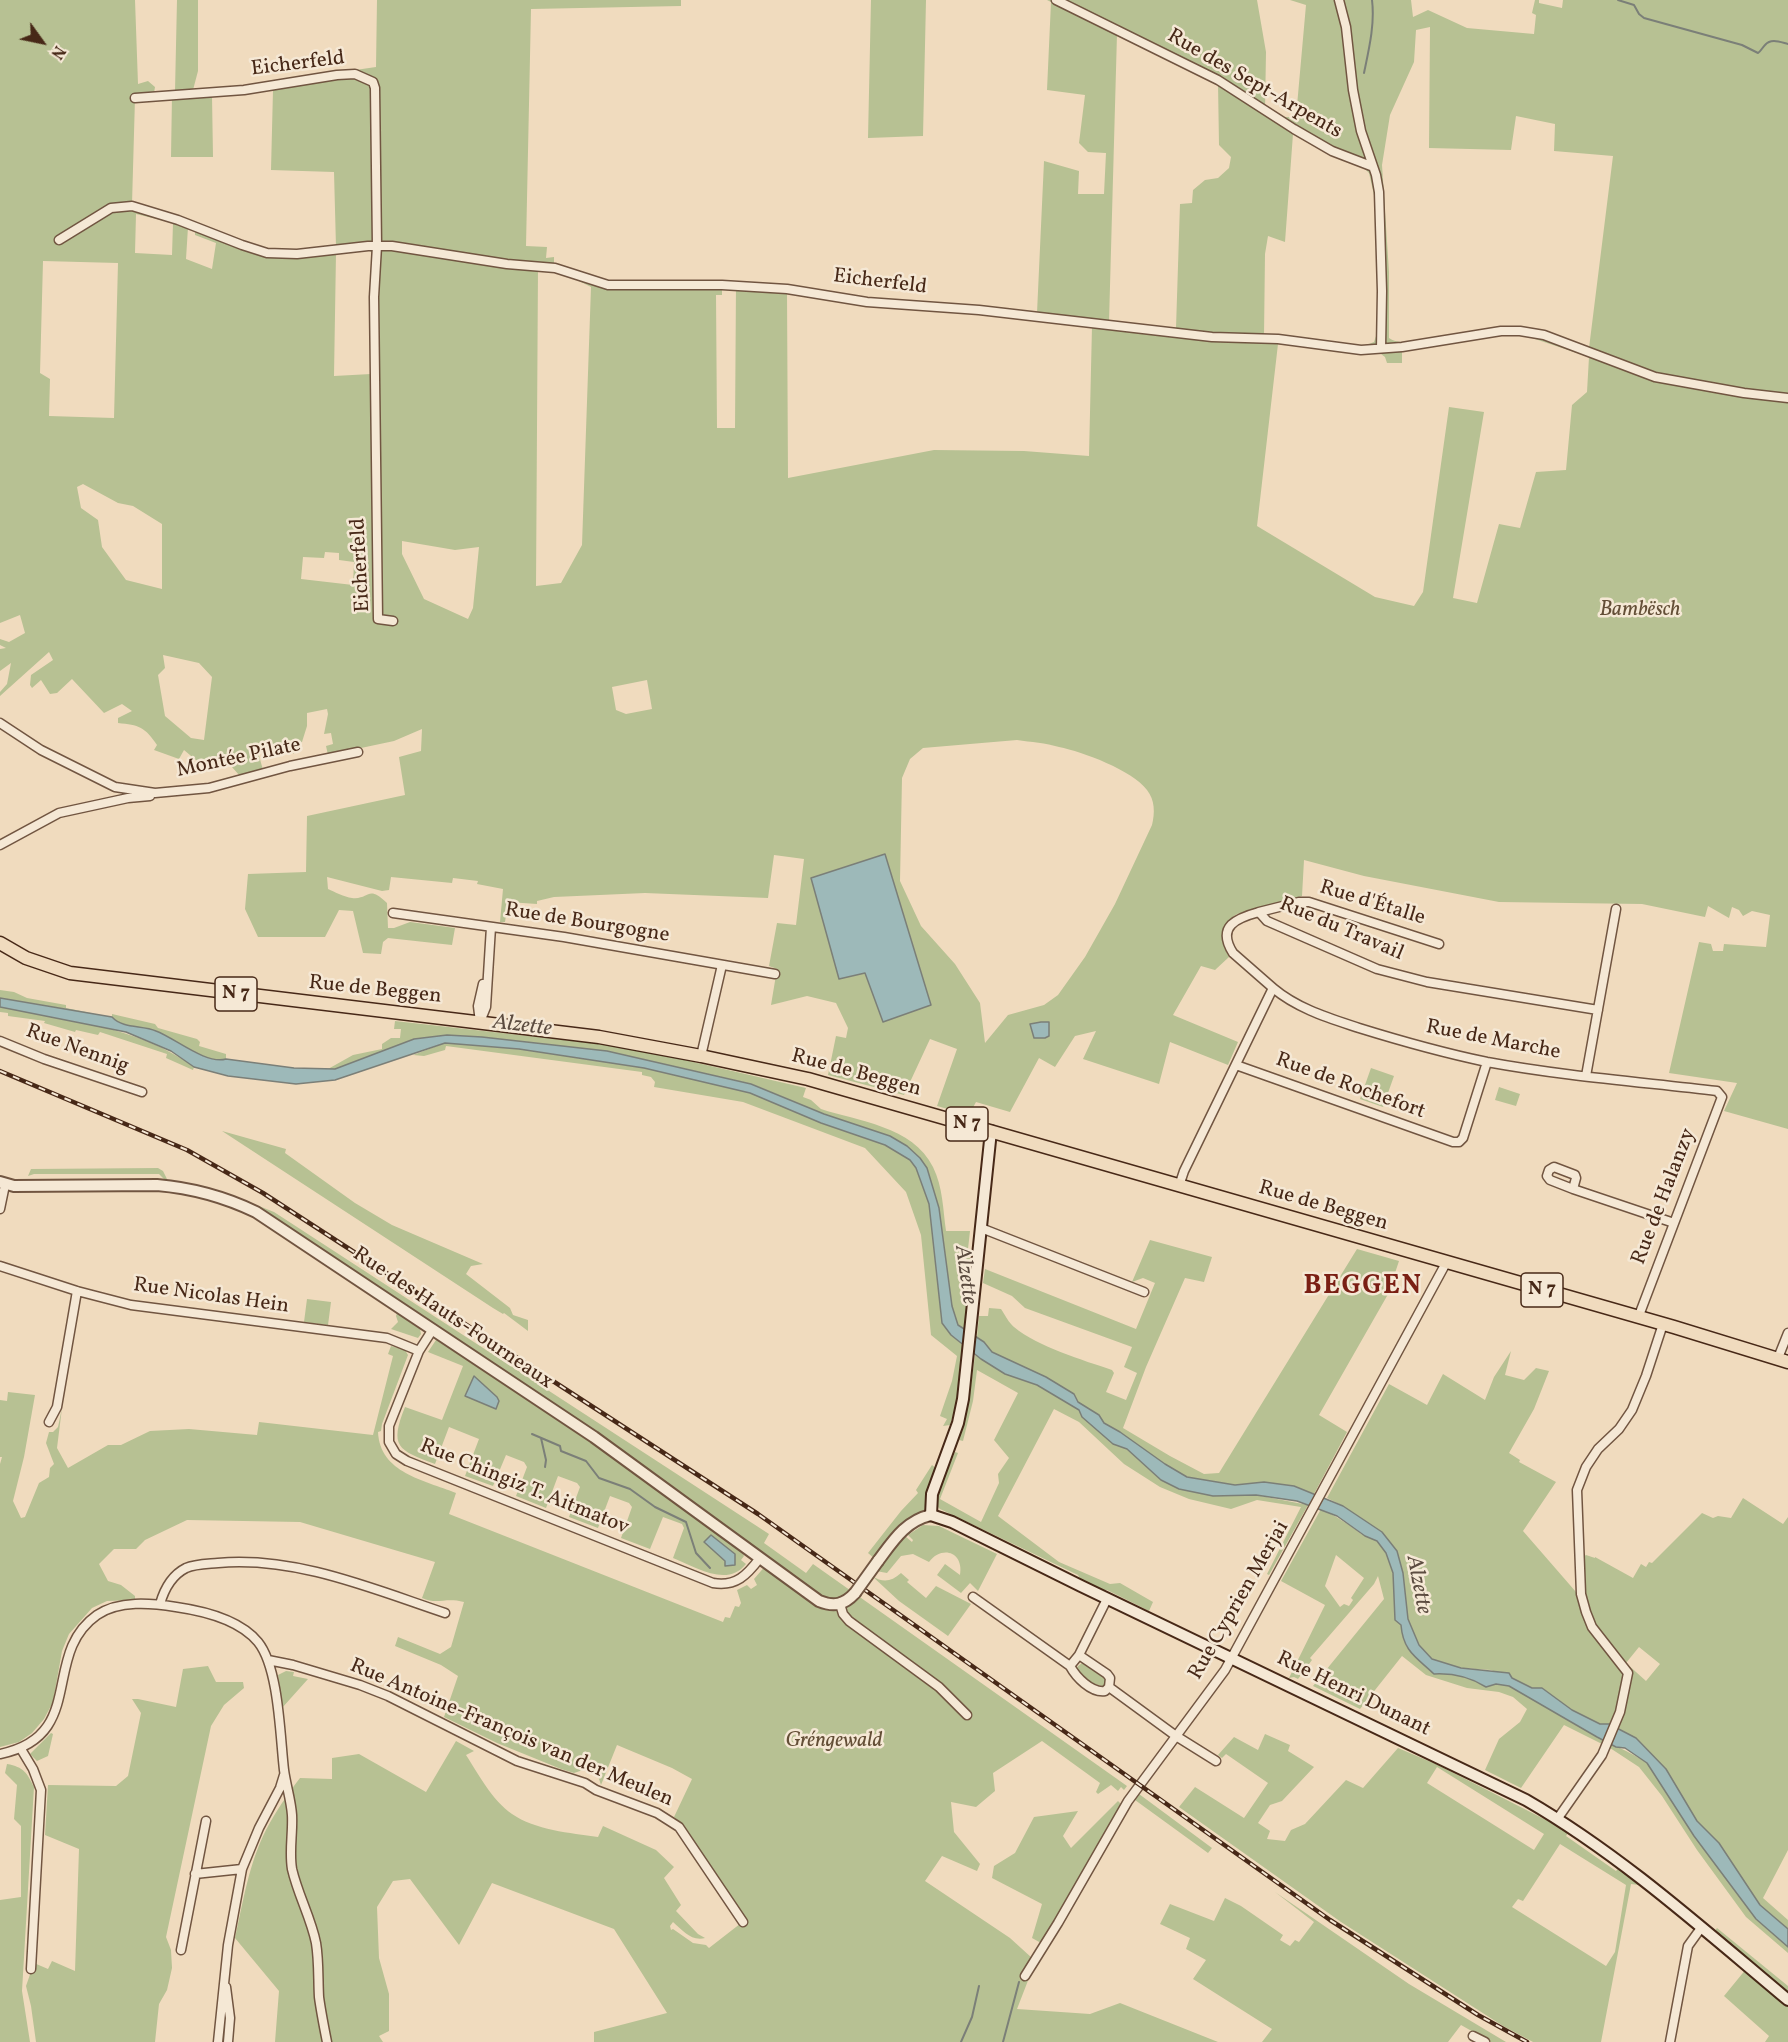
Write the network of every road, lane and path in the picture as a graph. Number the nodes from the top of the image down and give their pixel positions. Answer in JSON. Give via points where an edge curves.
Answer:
{"nodes":[{"id":1,"x":1056,"y":0,"type":"edge"},
{"id":2,"x":1339,"y":0,"type":"edge"},
{"id":3,"x":135,"y":98,"type":"dead end"},
{"id":4,"x":1371,"y":166,"type":"junction"},
{"id":5,"x":59,"y":240,"type":"dead end"},
{"id":6,"x":377,"y":246,"type":"junction"},
{"id":7,"x":1381,"y":348,"type":"junction"},
{"id":8,"x":1788,"y":398,"type":"edge"},
{"id":9,"x":393,"y":621,"type":"dead end"},
{"id":10,"x":0,"y":723,"type":"edge"},
{"id":11,"x":358,"y":752,"type":"dead end"},
{"id":12,"x":155,"y":793,"type":"junction"},
{"id":13,"x":0,"y":845,"type":"edge"},
{"id":14,"x":1616,"y":909,"type":"dead end"},
{"id":15,"x":1259,"y":912,"type":"junction"},
{"id":16,"x":393,"y":913,"type":"dead end"},
{"id":17,"x":491,"y":927,"type":"junction"},
{"id":18,"x":0,"y":942,"type":"edge"},
{"id":19,"x":1439,"y":944,"type":"dead end"},
{"id":20,"x":722,"y":965,"type":"junction"},
{"id":21,"x":775,"y":974,"type":"dead end"},
{"id":22,"x":1273,"y":988,"type":"junction"},
{"id":23,"x":1598,"y":1010,"type":"junction"},
{"id":24,"x":480,"y":1022,"type":"junction"},
{"id":25,"x":0,"y":1041,"type":"edge"},
{"id":26,"x":701,"y":1056,"type":"junction"},
{"id":27,"x":1487,"y":1062,"type":"junction"},
{"id":28,"x":1236,"y":1065,"type":"junction"},
{"id":29,"x":1586,"y":1076,"type":"junction"},
{"id":30,"x":1718,"y":1091,"type":"joint"},
{"id":31,"x":142,"y":1092,"type":"dead end"},
{"id":32,"x":991,"y":1131,"type":"junction"},
{"id":33,"x":3,"y":1183,"type":"edge"},
{"id":34,"x":1179,"y":1186,"type":"junction"},
{"id":35,"x":1573,"y":1189,"type":"dead end"},
{"id":36,"x":0,"y":1209,"type":"edge"},
{"id":37,"x":1674,"y":1223,"type":"junction"},
{"id":38,"x":981,"y":1228,"type":"junction"},
{"id":39,"x":1446,"y":1263,"type":"junction"},
{"id":40,"x":0,"y":1266,"type":"edge"},
{"id":41,"x":77,"y":1291,"type":"junction"},
{"id":42,"x":1144,"y":1292,"type":"dead end"},
{"id":43,"x":1638,"y":1317,"type":"junction"},
{"id":44,"x":1663,"y":1324,"type":"junction"},
{"id":45,"x":433,"y":1329,"type":"junction"},
{"id":46,"x":1788,"y":1333,"type":"edge"},
{"id":47,"x":419,"y":1351,"type":"junction"},
{"id":48,"x":1783,"y":1360,"type":"edge"},
{"id":49,"x":49,"y":1422,"type":"dead end"},
{"id":50,"x":931,"y":1515,"type":"junction"},
{"id":51,"x":760,"y":1558,"type":"junction"},
{"id":52,"x":973,"y":1597,"type":"dead end"},
{"id":53,"x":1107,"y":1599,"type":"junction"},
{"id":54,"x":160,"y":1604,"type":"junction"},
{"id":55,"x":840,"y":1604,"type":"junction"},
{"id":56,"x":445,"y":1613,"type":"dead end"},
{"id":57,"x":1079,"y":1655,"type":"junction"},
{"id":58,"x":1232,"y":1658,"type":"junction"},
{"id":59,"x":268,"y":1660,"type":"junction"},
{"id":60,"x":1070,"y":1666,"type":"junction"},
{"id":61,"x":1109,"y":1688,"type":"junction"},
{"id":62,"x":967,"y":1715,"type":"dead end"},
{"id":63,"x":1176,"y":1736,"type":"junction"},
{"id":64,"x":21,"y":1749,"type":"junction"},
{"id":65,"x":0,"y":1754,"type":"edge"},
{"id":66,"x":1216,"y":1761,"type":"dead end"},
{"id":67,"x":285,"y":1772,"type":"junction"},
{"id":68,"x":1558,"y":1818,"type":"junction"},
{"id":69,"x":206,"y":1821,"type":"dead end"},
{"id":70,"x":242,"y":1869,"type":"junction"},
{"id":71,"x":195,"y":1874,"type":"junction"},
{"id":72,"x":743,"y":1922,"type":"dead end"},
{"id":73,"x":1701,"y":1928,"type":"junction"},
{"id":74,"x":181,"y":1950,"type":"dead end"},
{"id":75,"x":31,"y":1970,"type":"dead end"},
{"id":76,"x":225,"y":1971,"type":"junction"},
{"id":77,"x":1025,"y":1976,"type":"dead end"},
{"id":78,"x":1788,"y":2000,"type":"edge"},
{"id":79,"x":1473,"y":2036,"type":"dead end"},
{"id":80,"x":218,"y":2042,"type":"edge"},
{"id":81,"x":228,"y":2042,"type":"edge"},
{"id":82,"x":327,"y":2042,"type":"edge"},
{"id":83,"x":1485,"y":2042,"type":"edge"},
{"id":84,"x":1670,"y":2042,"type":"edge"}],
"edges":[{"from":1,"to":4,"type":"street","name":"Rue des Sept-Arpents","via":[[1218,80],[1332,151]]},
{"from":2,"to":4,"type":"street","name":"Rue des Sept-Arpents","via":[[1353,90]]},
{"from":3,"to":6,"type":"street","name":"Eicherfeld","via":[[244,90],[337,75],[368,78],[375,88]]},
{"from":4,"to":7,"type":"street","name":"Rue des Sept-Arpents","via":[[1381,211]]},
{"from":5,"to":6,"type":"street","name":"Eicherfeld","via":[[111,208],[128,206],[267,253]]},
{"from":6,"to":7,"type":"street","name":"Eicherfeld","via":[[544,266],[608,285],[787,289],[867,302],[979,310],[1212,337],[1278,339],[1361,350]]},
{"from":6,"to":9,"type":"street","name":"Eicherfeld","via":[[374,297],[378,619]]},
{"from":7,"to":8,"type":"street","via":[[1501,331],[1532,332],[1655,377]]},
{"from":10,"to":12,"type":"street","name":"Montée Pilate","via":[[41,750],[115,787]]},
{"from":11,"to":12,"type":"street","name":"Montée Pilate","via":[[208,788]]},
{"from":12,"to":13,"type":"street","via":[[59,813]]},
{"from":14,"to":23,"type":"street"},
{"from":15,"to":19,"type":"street","name":"Rue d'Étalle","via":[[1309,902]]},
{"from":15,"to":22,"type":"street","name":"Rue du Travail","via":[[1239,918],[1227,938],[1233,953]]},
{"from":15,"to":23,"type":"street","name":"Rue du Travail","via":[[1267,921],[1377,969],[1427,982]]},
{"from":16,"to":17,"type":"street","name":"Rue de Bourgogne"},
{"from":17,"to":20,"type":"street","name":"Rue de Bourgogne"},
{"from":17,"to":24,"type":"street","via":[[486,1008]]},
{"from":18,"to":24,"type":"main road","name":"Rue de Beggen","number":"N 7","via":[[26,958],[70,974]]},
{"from":20,"to":21,"type":"street","name":"Rue de Bourgogne"},
{"from":20,"to":26,"type":"street"},
{"from":22,"to":27,"type":"street","name":"Rue de Marche","via":[[1294,1004],[1338,1021]]},
{"from":22,"to":28,"type":"street"},
{"from":23,"to":29,"type":"street"},
{"from":24,"to":26,"type":"main road","name":"Rue de Beggen","number":"N 7","via":[[599,1037]]},
{"from":25,"to":31,"type":"street","name":"Rue Nennig"},
{"from":26,"to":32,"type":"main road","name":"Rue de Beggen","number":"N 7","via":[[808,1080]]},
{"from":27,"to":28,"type":"street","name":"Rue de Rochefort","via":[[1463,1138],[1453,1143]]},
{"from":27,"to":29,"type":"street","name":"Rue de Marche"},
{"from":28,"to":34,"type":"street"},
{"from":29,"to":30,"type":"street","name":"Rue de Marche"},
{"from":30,"to":37,"type":"street","name":"Rue de Halanzy","via":[[1722,1097]]},
{"from":32,"to":34,"type":"main road","name":"Rue de Beggen","number":"N 7"},
{"from":32,"to":38,"type":"main road"},
{"from":33,"to":36,"type":"street"},
{"from":33,"to":45,"type":"main road","name":"Rue des Hauts-Fourneaux","via":[[157,1185],[195,1190],[242,1205]]},
{"from":34,"to":39,"type":"main road","name":"Rue de Beggen","number":"N 7"},
{"from":35,"to":37,"type":"street"},
{"from":37,"to":43,"type":"street","name":"Rue de Halanzy"},
{"from":38,"to":42,"type":"street"},
{"from":38,"to":50,"type":"main road","via":[[958,1423],[932,1494]]},
{"from":39,"to":43,"type":"main road","name":"Rue de Beggen","number":"N 7"},
{"from":39,"to":58,"type":"street","name":"Rue Cyprien Merjai"},
{"from":40,"to":41,"type":"street","name":"Rue Nicolas Hein"},
{"from":41,"to":47,"type":"street","name":"Rue Nicolas Hein","via":[[157,1309],[387,1338]]},
{"from":41,"to":49,"type":"street","via":[[57,1407]]},
{"from":43,"to":44,"type":"main road","name":"Rue de Beggen","number":"N 7"},
{"from":44,"to":48,"type":"main road","name":"Rue de Beggen","number":"N 7"},
{"from":44,"to":68,"type":"street","via":[[1632,1410],[1598,1449],[1577,1490],[1581,1594],[1586,1612],[1592,1627],[1628,1673],[1620,1712],[1602,1755]]},
{"from":45,"to":47,"type":"street","name":"Rue Chingiz T. Aitmatov"},
{"from":45,"to":51,"type":"main road","name":"Rue des Hauts-Fourneaux","via":[[594,1437]]},
{"from":46,"to":48,"type":"street"},
{"from":47,"to":51,"type":"street","name":"Rue Chingiz T. Aitmatov","via":[[388,1434],[396,1454],[407,1461],[713,1583],[740,1580]]},
{"from":50,"to":53,"type":"main road","name":"Rue Henri Dunant"},
{"from":50,"to":55,"type":"main road","bridge":true,"via":[[899,1533],[855,1593]]},
{"from":51,"to":55,"type":"main road","name":"Rue des Hauts-Fourneaux","via":[[819,1601]]},
{"from":52,"to":60,"type":"street"},
{"from":53,"to":57,"type":"street"},
{"from":53,"to":58,"type":"main road","name":"Rue Henri Dunant"},
{"from":54,"to":56,"type":"street","via":[[164,1589],[185,1568],[236,1562],[334,1577]]},
{"from":54,"to":59,"type":"street","via":[[222,1618],[258,1642]]},
{"from":54,"to":64,"type":"street","via":[[110,1607],[84,1626],[68,1653],[58,1704],[50,1723]]},
{"from":55,"to":62,"type":"street","via":[[849,1621],[939,1687]]},
{"from":57,"to":60,"type":"street"},
{"from":57,"to":61,"type":"street","via":[[1107,1674]]},
{"from":58,"to":63,"type":"street","name":"Rue Cyprien Merjai"},
{"from":58,"to":68,"type":"main road","name":"Rue Henri Dunant"},
{"from":59,"to":67,"type":"street"},
{"from":59,"to":72,"type":"street","name":"Rue Antoine-François van der Meulen","via":[[388,1696],[517,1761],[585,1783],[657,1813],[679,1827]]},
{"from":60,"to":61,"type":"street","via":[[1076,1676],[1096,1690]]},
{"from":61,"to":63,"type":"street"},
{"from":63,"to":66,"type":"street"},
{"from":63,"to":77,"type":"street","name":"Rue Cyprien Merjai","via":[[1128,1801]]},
{"from":64,"to":65,"type":"street"},
{"from":64,"to":75,"type":"street","via":[[41,1790]]},
{"from":67,"to":70,"type":"street"},
{"from":67,"to":82,"type":"street","via":[[292,1814],[292,1869],[316,1945]]},
{"from":68,"to":73,"type":"main road","name":"Rue Henri Dunant","via":[[1609,1853]]},
{"from":69,"to":71,"type":"street"},
{"from":70,"to":71,"type":"street"},
{"from":70,"to":76,"type":"street"},
{"from":71,"to":74,"type":"street"},
{"from":73,"to":78,"type":"main road","name":"Rue Henri Dunant"},
{"from":73,"to":84,"type":"street","via":[[1688,1946]]},
{"from":76,"to":80,"type":"street"},
{"from":76,"to":81,"type":"street","via":[[230,2018]]},
{"from":79,"to":83,"type":"street"}]}
